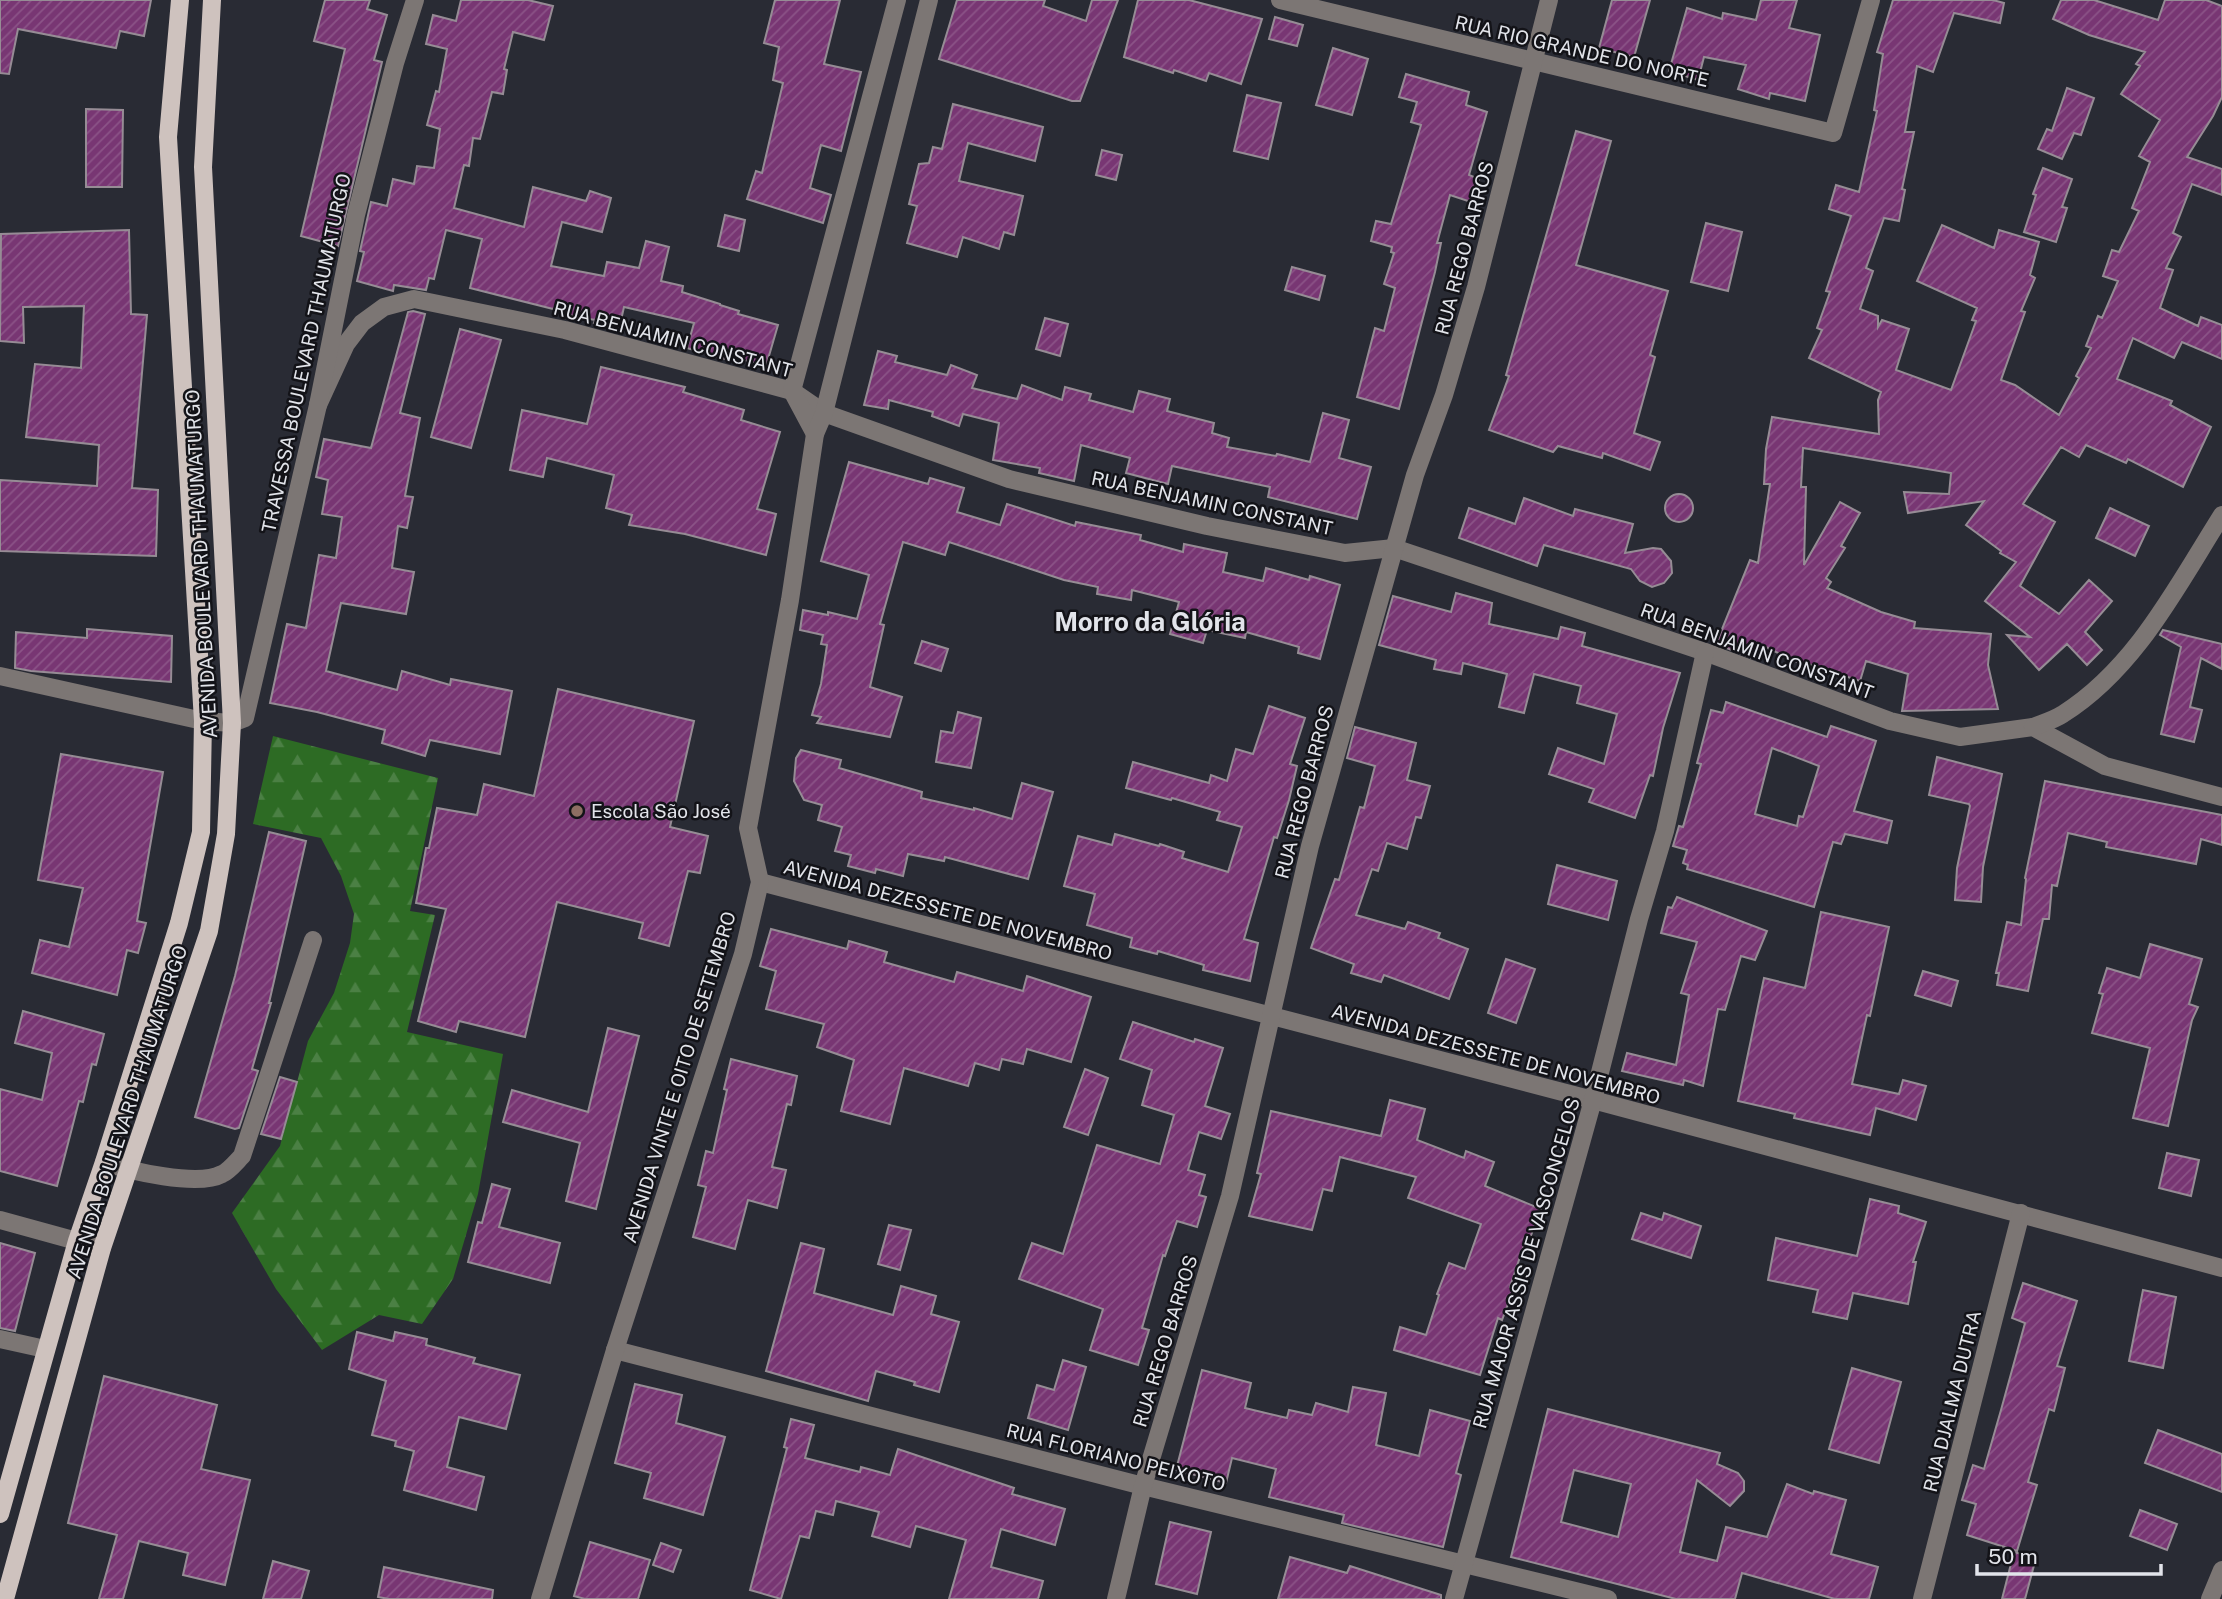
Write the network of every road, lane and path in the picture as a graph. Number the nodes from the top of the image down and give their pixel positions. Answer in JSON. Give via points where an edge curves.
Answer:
{"nodes":[{"id":1,"x":180,"y":0,"type":"edge"},
{"id":2,"x":212,"y":0,"type":"edge"},
{"id":3,"x":415,"y":0,"type":"edge"},
{"id":4,"x":897,"y":0,"type":"edge"},
{"id":5,"x":929,"y":0,"type":"edge"},
{"id":6,"x":1280,"y":0,"type":"edge"},
{"id":7,"x":1549,"y":0,"type":"edge"},
{"id":8,"x":1871,"y":0,"type":"edge"},
{"id":9,"x":1535,"y":61,"type":"junction"},
{"id":10,"x":180,"y":336,"type":"junction"},
{"id":11,"x":211,"y":336,"type":"junction"},
{"id":12,"x":792,"y":391,"type":"junction"},
{"id":13,"x":318,"y":405,"type":"junction"},
{"id":14,"x":824,"y":413,"type":"junction"},
{"id":15,"x":815,"y":434,"type":"junction"},
{"id":16,"x":2222,"y":515,"type":"edge"},
{"id":17,"x":1394,"y":548,"type":"junction"},
{"id":18,"x":1704,"y":652,"type":"junction"},
{"id":19,"x":0,"y":676,"type":"edge"},
{"id":20,"x":239,"y":720,"type":"junction"},
{"id":21,"x":203,"y":721,"type":"junction"},
{"id":22,"x":2033,"y":727,"type":"junction"},
{"id":23,"x":2222,"y":797,"type":"edge"},
{"id":24,"x":760,"y":883,"type":"junction"},
{"id":25,"x":313,"y":940,"type":"dead end"},
{"id":26,"x":1270,"y":1017,"type":"junction"},
{"id":27,"x":1593,"y":1100,"type":"junction"},
{"id":28,"x":104,"y":1162,"type":"junction"},
{"id":29,"x":128,"y":1170,"type":"junction"},
{"id":30,"x":2021,"y":1213,"type":"junction"},
{"id":31,"x":0,"y":1220,"type":"edge"},
{"id":32,"x":77,"y":1241,"type":"junction"},
{"id":33,"x":102,"y":1248,"type":"junction"},
{"id":34,"x":2222,"y":1268,"type":"edge"},
{"id":35,"x":0,"y":1339,"type":"edge"},
{"id":36,"x":45,"y":1349,"type":"junction"},
{"id":37,"x":615,"y":1350,"type":"junction"},
{"id":38,"x":1143,"y":1486,"type":"junction"},
{"id":39,"x":0,"y":1514,"type":"edge"},
{"id":40,"x":1464,"y":1564,"type":"junction"},
{"id":41,"x":2222,"y":1570,"type":"edge"},
{"id":42,"x":5,"y":1599,"type":"edge"},
{"id":43,"x":540,"y":1599,"type":"edge"},
{"id":44,"x":1116,"y":1599,"type":"edge"},
{"id":45,"x":1454,"y":1599,"type":"edge"},
{"id":46,"x":1608,"y":1599,"type":"edge"},
{"id":47,"x":1922,"y":1599,"type":"edge"},
{"id":48,"x":2210,"y":1599,"type":"edge"}],
"edges":[{"from":1,"to":10,"type":"main road","name":"AVENIDA BOULEVARD THAUMATURGO","via":[[168,137]]},
{"from":2,"to":11,"type":"main road","name":"AVENIDA BOULEVARD THAUMATURGO","via":[[203,167]]},
{"from":3,"to":13,"type":"street","name":"TRAVESSA BOULEVARD THAUMATURGO","via":[[356,215]]},
{"from":4,"to":12,"type":"street"},
{"from":5,"to":14,"type":"street","name":"AVENIDA VINTE E OITO DE SETEMBRO"},
{"from":6,"to":9,"type":"street","name":"RUA RIO GRANDE DO NORTE"},
{"from":7,"to":9,"type":"street","name":"RUA REGO BARROS"},
{"from":8,"to":9,"type":"street","name":"RUA RIO GRANDE DO NORTE","via":[[1833,133]]},
{"from":9,"to":17,"type":"street","name":"RUA REGO BARROS","via":[[1476,287]]},
{"from":10,"to":11,"type":"main road"},
{"from":10,"to":21,"type":"main road","name":"AVENIDA BOULEVARD THAUMATURGO"},
{"from":11,"to":20,"type":"main road","name":"AVENIDA BOULEVARD THAUMATURGO"},
{"from":12,"to":13,"type":"street","name":"RUA BENJAMIN CONSTANT","via":[[565,330],[415,299],[384,307],[362,323],[346,344]]},
{"from":12,"to":14,"type":"street","name":"RUA BENJAMIN CONSTANT"},
{"from":12,"to":15,"type":"street"},
{"from":13,"to":20,"type":"street","name":"TRAVESSA BOULEVARD THAUMATURGO"},
{"from":14,"to":15,"type":"street","name":"AVENIDA VINTE E OITO DE SETEMBRO"},
{"from":14,"to":17,"type":"street","name":"RUA BENJAMIN CONSTANT","via":[[1009,479],[1207,526],[1345,553]]},
{"from":15,"to":24,"type":"street","name":"AVENIDA VINTE E OITO DE SETEMBRO","via":[[748,828]]},
{"from":16,"to":22,"type":"street","via":[[2140,643],[2099,686],[2062,715]]},
{"from":17,"to":18,"type":"street","name":"RUA BENJAMIN CONSTANT"},
{"from":17,"to":26,"type":"street","name":"RUA REGO BARROS","via":[[1310,846]]},
{"from":18,"to":22,"type":"street","name":"RUA BENJAMIN CONSTANT","via":[[1890,721],[1960,737]]},
{"from":18,"to":27,"type":"street","name":"RUA MAJOR ASSIS DE VASCONCELOS","via":[[1665,831]]},
{"from":19,"to":21,"type":"street"},
{"from":20,"to":21,"type":"street"},
{"from":20,"to":29,"type":"main road","name":"AVENIDA BOULEVARD THAUMATURGO","via":[[209,931]]},
{"from":21,"to":28,"type":"main road","name":"AVENIDA BOULEVARD THAUMATURGO","via":[[201,832],[179,923]]},
{"from":22,"to":23,"type":"street","via":[[2105,766]]},
{"from":24,"to":26,"type":"street","name":"AVENIDA DEZESSETE DE NOVEMBRO"},
{"from":24,"to":37,"type":"street","name":"AVENIDA VINTE E OITO DE SETEMBRO","via":[[743,954]]},
{"from":25,"to":29,"type":"street","via":[[242,1156],[221,1175],[185,1179]]},
{"from":26,"to":27,"type":"street","name":"AVENIDA DEZESSETE DE NOVEMBRO"},
{"from":26,"to":38,"type":"street","name":"RUA REGO BARROS","via":[[1230,1196]]},
{"from":27,"to":30,"type":"street","name":"AVENIDA DEZESSETE DE NOVEMBRO"},
{"from":27,"to":40,"type":"street","name":"RUA MAJOR ASSIS DE VASCONCELOS"},
{"from":28,"to":29,"type":"street"},
{"from":28,"to":32,"type":"main road","name":"AVENIDA BOULEVARD THAUMATURGO"},
{"from":29,"to":33,"type":"main road","name":"AVENIDA BOULEVARD THAUMATURGO"},
{"from":30,"to":34,"type":"street","name":"AVENIDA DEZESSETE DE NOVEMBRO"},
{"from":30,"to":47,"type":"street","name":"RUA DJALMA DUTRA"},
{"from":31,"to":32,"type":"street"},
{"from":32,"to":33,"type":"street"},
{"from":32,"to":36,"type":"main road","name":"AVENIDA BOULEVARD THAUMATURGO"},
{"from":33,"to":42,"type":"main road","name":"AVENIDA BOULEVARD THAUMATURGO"},
{"from":35,"to":36,"type":"street"},
{"from":36,"to":39,"type":"main road","name":"AVENIDA BOULEVARD THAUMATURGO"},
{"from":37,"to":38,"type":"street","name":"RUA FLORIANO PEIXOTO"},
{"from":37,"to":43,"type":"street","name":"AVENIDA VINTE E OITO DE SETEMBRO"},
{"from":38,"to":40,"type":"street","name":"RUA FLORIANO PEIXOTO"},
{"from":38,"to":44,"type":"street","name":"RUA REGO BARROS"},
{"from":40,"to":45,"type":"street","name":"RUA MAJOR ASSIS DE VASCONCELOS"},
{"from":40,"to":46,"type":"street","name":"RUA FLORIANO PEIXOTO"},
{"from":41,"to":48,"type":"street"}]}
